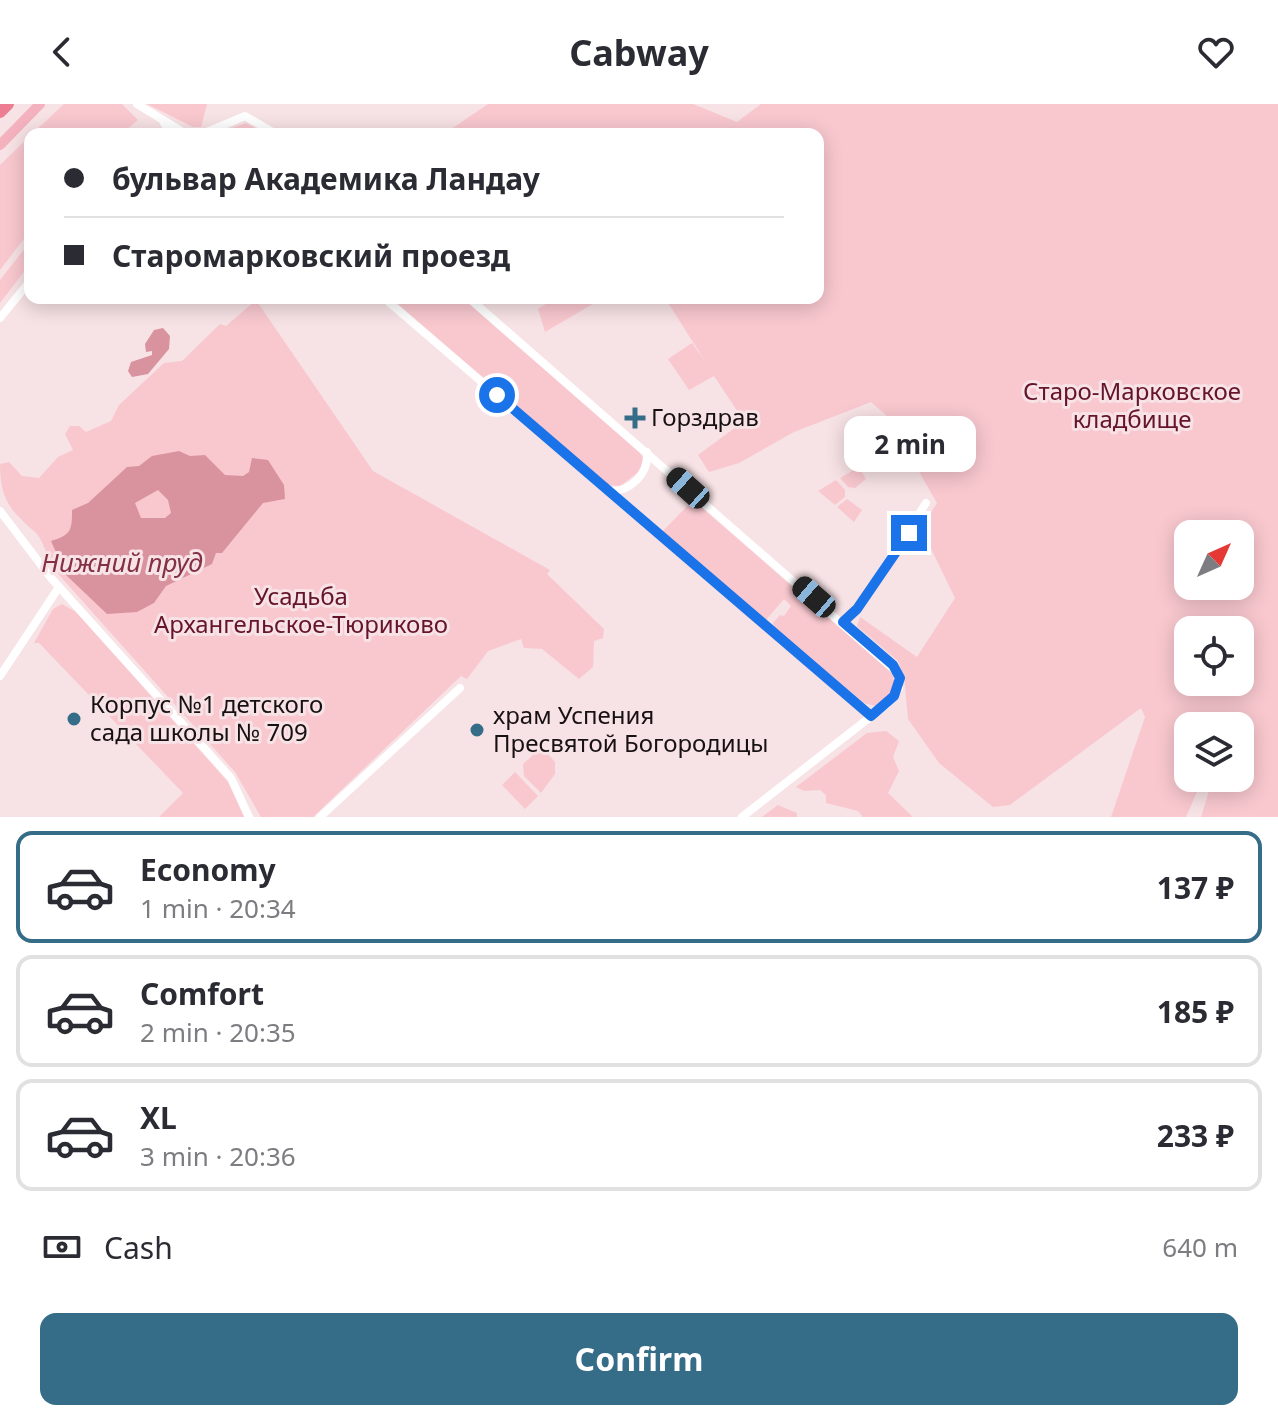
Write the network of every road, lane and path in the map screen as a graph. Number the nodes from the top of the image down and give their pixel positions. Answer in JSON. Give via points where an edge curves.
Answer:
{"nodes":[{"id":1,"x":8,"y":104,"type":"edge"},
{"id":2,"x":40,"y":104,"type":"edge"},
{"id":3,"x":137,"y":104,"type":"edge"},
{"id":4,"x":0,"y":112,"type":"edge"},
{"id":5,"x":162,"y":120,"type":"junction"},
{"id":6,"x":167,"y":128,"type":"edge"},
{"id":7,"x":176,"y":128,"type":"edge"},
{"id":8,"x":216,"y":128,"type":"edge"},
{"id":9,"x":266,"y":128,"type":"edge"},
{"id":10,"x":0,"y":142,"type":"edge"},
{"id":11,"x":24,"y":288,"type":"edge"},
{"id":12,"x":391,"y":304,"type":"edge"},
{"id":13,"x":476,"y":304,"type":"edge"},
{"id":14,"x":0,"y":318,"type":"edge"},
{"id":15,"x":647,"y":452,"type":"junction"},
{"id":16,"x":608,"y":491,"type":"junction"},
{"id":17,"x":926,"y":503,"type":"dead end"},
{"id":18,"x":0,"y":511,"type":"edge"},
{"id":19,"x":59,"y":587,"type":"junction"},
{"id":20,"x":843,"y":622,"type":"junction"},
{"id":21,"x":0,"y":676,"type":"edge"},
{"id":22,"x":460,"y":688,"type":"dead end"},
{"id":23,"x":871,"y":716,"type":"junction"},
{"id":24,"x":249,"y":817,"type":"edge"},
{"id":25,"x":320,"y":817,"type":"edge"},
{"id":26,"x":742,"y":817,"type":"edge"}],
"edges":[{"from":1,"to":4,"type":"highway"},
{"from":2,"to":10,"type":"main road"},
{"from":3,"to":5,"type":"street"},
{"from":5,"to":6,"type":"street"},
{"from":5,"to":7,"type":"street"},
{"from":8,"to":9,"type":"street","via":[[245,116]]},
{"from":11,"to":14,"type":"street"},
{"from":12,"to":16,"type":"street"},
{"from":13,"to":15,"type":"street"},
{"from":15,"to":16,"type":"street","via":[[641,476]]},
{"from":15,"to":20,"type":"street"},
{"from":16,"to":23,"type":"street"},
{"from":17,"to":20,"type":"street","via":[[857,609]]},
{"from":18,"to":19,"type":"street"},
{"from":19,"to":21,"type":"street"},
{"from":19,"to":24,"type":"street","via":[[231,778]]},
{"from":20,"to":23,"type":"street","via":[[893,665],[900,678],[894,696]]},
{"from":22,"to":25,"type":"street"},
{"from":23,"to":26,"type":"street"}]}
